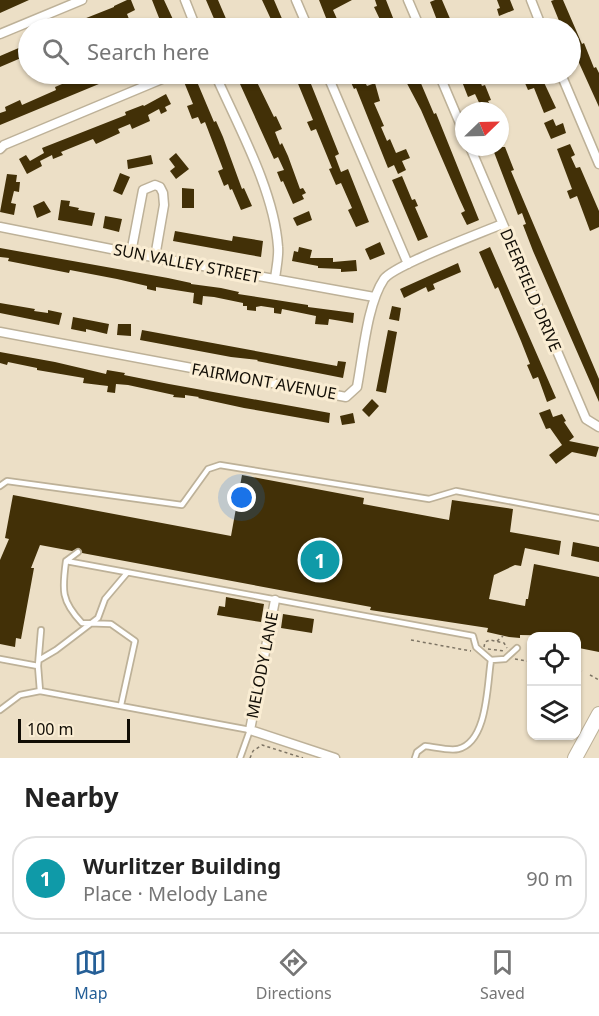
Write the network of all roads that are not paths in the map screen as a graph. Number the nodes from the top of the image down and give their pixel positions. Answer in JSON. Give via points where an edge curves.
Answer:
{"nodes":[{"id":1,"x":82,"y":0,"type":"edge"},
{"id":2,"x":184,"y":0,"type":"edge"},
{"id":3,"x":296,"y":0,"type":"edge"},
{"id":4,"x":408,"y":0,"type":"edge"},
{"id":5,"x":531,"y":0,"type":"edge"},
{"id":6,"x":39,"y":18,"type":"edge"},
{"id":7,"x":192,"y":18,"type":"edge"},
{"id":8,"x":304,"y":18,"type":"edge"},
{"id":9,"x":416,"y":18,"type":"edge"},
{"id":10,"x":538,"y":18,"type":"edge"},
{"id":11,"x":18,"y":27,"type":"edge"},
{"id":12,"x":0,"y":34,"type":"edge"},
{"id":13,"x":150,"y":84,"type":"edge"},
{"id":14,"x":219,"y":84,"type":"edge"},
{"id":15,"x":331,"y":84,"type":"edge"},
{"id":16,"x":443,"y":84,"type":"edge"},
{"id":17,"x":565,"y":84,"type":"edge"},
{"id":18,"x":455,"y":112,"type":"edge"},
{"id":19,"x":0,"y":149,"type":"edge"},
{"id":20,"x":474,"y":156,"type":"edge"},
{"id":21,"x":599,"y":164,"type":"edge"},
{"id":22,"x":502,"y":224,"type":"junction"},
{"id":23,"x":0,"y":227,"type":"edge"},
{"id":24,"x":131,"y":253,"type":"junction"},
{"id":25,"x":155,"y":257,"type":"junction"},
{"id":26,"x":408,"y":264,"type":"junction"},
{"id":27,"x":274,"y":279,"type":"junction"},
{"id":28,"x":374,"y":297,"type":"junction"},
{"id":29,"x":0,"y":333,"type":"edge"},
{"id":30,"x":599,"y":427,"type":"edge"},
{"id":31,"x":0,"y":486,"type":"edge"},
{"id":32,"x":599,"y":518,"type":"edge"},
{"id":33,"x":78,"y":552,"type":"dead end"},
{"id":34,"x":66,"y":561,"type":"junction"},
{"id":35,"x":127,"y":573,"type":"junction"},
{"id":36,"x":274,"y":600,"type":"junction"},
{"id":37,"x":90,"y":624,"type":"junction"},
{"id":38,"x":41,"y":630,"type":"dead end"},
{"id":39,"x":517,"y":648,"type":"dead end"},
{"id":40,"x":0,"y":659,"type":"edge"},
{"id":41,"x":39,"y":660,"type":"junction"},
{"id":42,"x":491,"y":660,"type":"junction"},
{"id":43,"x":38,"y":666,"type":"junction"},
{"id":44,"x":40,"y":691,"type":"junction"},
{"id":45,"x":121,"y":705,"type":"junction"},
{"id":46,"x":0,"y":710,"type":"edge"},
{"id":47,"x":599,"y":714,"type":"edge"},
{"id":48,"x":250,"y":730,"type":"junction"},
{"id":49,"x":240,"y":758,"type":"edge"},
{"id":50,"x":335,"y":758,"type":"edge"},
{"id":51,"x":415,"y":758,"type":"edge"},
{"id":52,"x":575,"y":758,"type":"edge"}],
"edges":[{"from":1,"to":6,"type":"street"},
{"from":2,"to":7,"type":"street"},
{"from":3,"to":8,"type":"street"},
{"from":4,"to":9,"type":"street"},
{"from":5,"to":10,"type":"street"},
{"from":11,"to":12,"type":"street"},
{"from":13,"to":19,"type":"street"},
{"from":14,"to":27,"type":"street","via":[[273,213],[278,249]]},
{"from":15,"to":26,"type":"street"},
{"from":16,"to":18,"type":"street"},
{"from":17,"to":21,"type":"street"},
{"from":20,"to":22,"type":"street","name":"DEERFIELD DRIVE"},
{"from":22,"to":26,"type":"street","name":"FAIRMONT AVENUE"},
{"from":22,"to":30,"type":"street","name":"DEERFIELD DRIVE","via":[[586,419]]},
{"from":23,"to":24,"type":"street","name":"SUN VALLEY STREET"},
{"from":24,"to":25,"type":"street","name":"SUN VALLEY STREET"},
{"from":24,"to":25,"type":"street","via":[[143,190],[155,185],[160,187],[164,199]]},
{"from":25,"to":27,"type":"street","name":"SUN VALLEY STREET"},
{"from":26,"to":28,"type":"street","name":"FAIRMONT AVENUE","via":[[386,276]]},
{"from":27,"to":28,"type":"street","name":"SUN VALLEY STREET"},
{"from":28,"to":29,"type":"street","name":"FAIRMONT AVENUE","via":[[357,387],[346,397]]},
{"from":31,"to":32,"type":"lane","via":[[7,481],[182,505],[208,470],[220,465],[429,499],[456,491]]},
{"from":33,"to":34,"type":"lane"},
{"from":34,"to":35,"type":"lane"},
{"from":34,"to":37,"type":"lane","via":[[63,593],[71,611],[82,623]]},
{"from":35,"to":36,"type":"lane"},
{"from":35,"to":37,"type":"lane"},
{"from":36,"to":42,"type":"lane","via":[[473,636],[478,649]]},
{"from":36,"to":48,"type":"street","name":"MELODY LANE"},
{"from":37,"to":41,"type":"lane"},
{"from":37,"to":45,"type":"lane","via":[[111,624],[135,641]]},
{"from":38,"to":41,"type":"lane"},
{"from":39,"to":42,"type":"lane","via":[[505,659]]},
{"from":40,"to":43,"type":"lane"},
{"from":41,"to":43,"type":"lane"},
{"from":42,"to":51,"type":"lane","via":[[481,728],[472,741],[458,749],[425,746]]},
{"from":43,"to":44,"type":"lane"},
{"from":44,"to":45,"type":"lane"},
{"from":44,"to":46,"type":"lane","via":[[20,695]]},
{"from":45,"to":48,"type":"lane"},
{"from":47,"to":52,"type":"main road"},
{"from":48,"to":49,"type":"lane"},
{"from":48,"to":50,"type":"street"}]}
